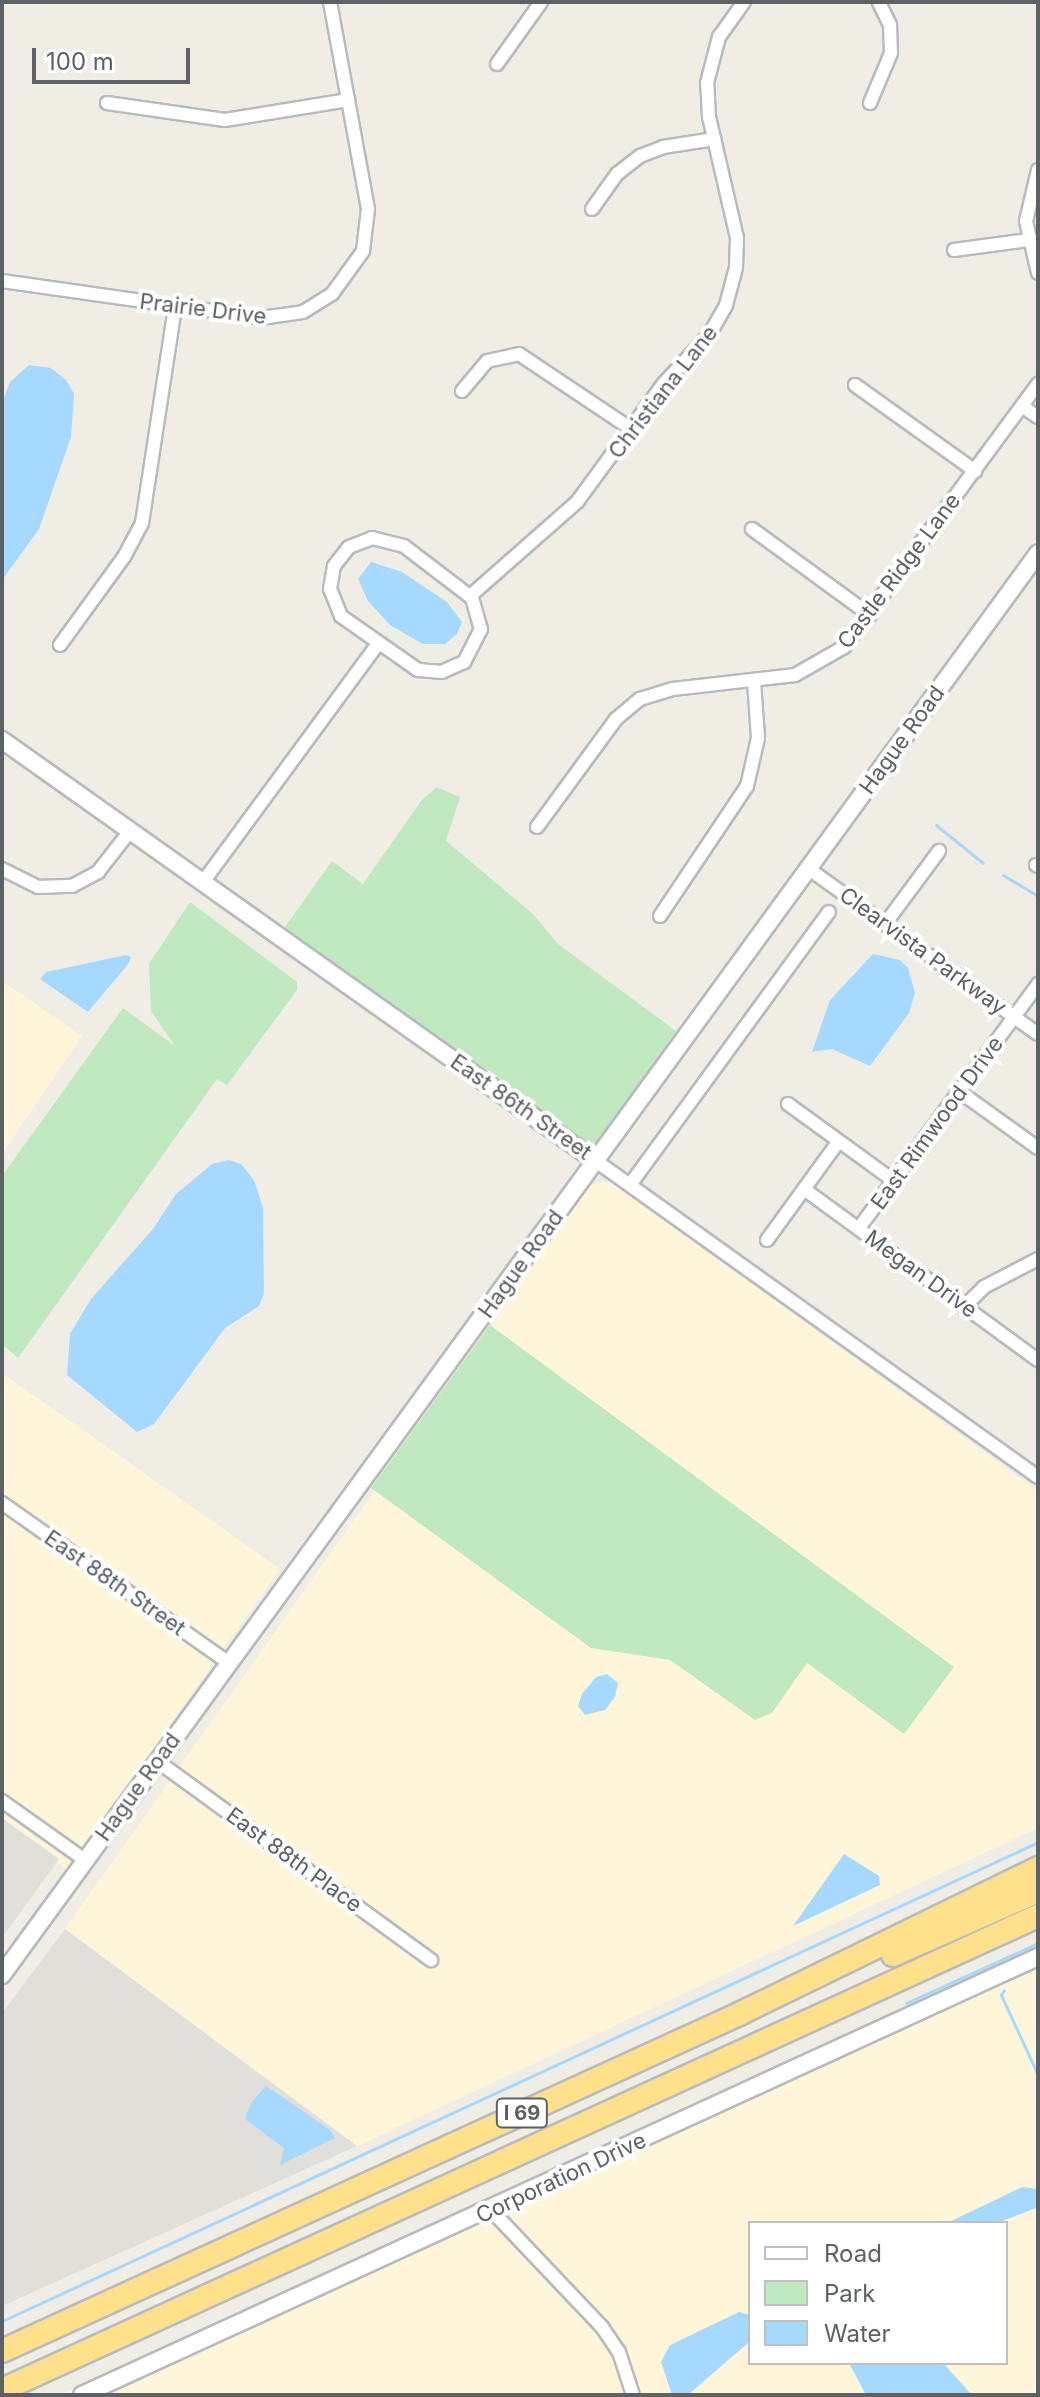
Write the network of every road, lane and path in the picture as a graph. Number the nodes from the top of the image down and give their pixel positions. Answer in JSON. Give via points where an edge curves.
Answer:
{"nodes":[{"id":1,"x":330,"y":2,"type":"edge"},
{"id":2,"x":541,"y":2,"type":"edge"},
{"id":3,"x":744,"y":2,"type":"edge"},
{"id":4,"x":879,"y":2,"type":"edge"},
{"id":5,"x":497,"y":64,"type":"dead end"},
{"id":6,"x":348,"y":100,"type":"junction"},
{"id":7,"x":107,"y":103,"type":"dead end"},
{"id":8,"x":870,"y":103,"type":"dead end"},
{"id":9,"x":714,"y":139,"type":"junction"},
{"id":10,"x":1038,"y":170,"type":"edge"},
{"id":11,"x":592,"y":209,"type":"dead end"},
{"id":12,"x":1028,"y":240,"type":"junction"},
{"id":13,"x":954,"y":250,"type":"dead end"},
{"id":14,"x":1038,"y":273,"type":"edge"},
{"id":15,"x":2,"y":281,"type":"edge"},
{"id":16,"x":175,"y":307,"type":"junction"},
{"id":17,"x":1038,"y":384,"type":"edge"},
{"id":18,"x":855,"y":385,"type":"dead end"},
{"id":19,"x":462,"y":391,"type":"dead end"},
{"id":20,"x":1022,"y":406,"type":"junction"},
{"id":21,"x":1038,"y":417,"type":"edge"},
{"id":22,"x":631,"y":429,"type":"junction"},
{"id":23,"x":975,"y":471,"type":"junction"},
{"id":24,"x":752,"y":529,"type":"dead end"},
{"id":25,"x":1038,"y":553,"type":"edge"},
{"id":26,"x":470,"y":596,"type":"junction"},
{"id":27,"x":870,"y":615,"type":"junction"},
{"id":28,"x":378,"y":644,"type":"junction"},
{"id":29,"x":60,"y":645,"type":"dead end"},
{"id":30,"x":754,"y":681,"type":"junction"},
{"id":31,"x":2,"y":740,"type":"edge"},
{"id":32,"x":537,"y":827,"type":"dead end"},
{"id":33,"x":130,"y":831,"type":"junction"},
{"id":34,"x":939,"y":851,"type":"dead end"},
{"id":35,"x":2,"y":869,"type":"edge"},
{"id":36,"x":809,"y":869,"type":"junction"},
{"id":37,"x":203,"y":882,"type":"junction"},
{"id":38,"x":829,"y":912,"type":"dead end"},
{"id":39,"x":660,"y":916,"type":"dead end"},
{"id":40,"x":885,"y":924,"type":"junction"},
{"id":41,"x":1038,"y":984,"type":"edge"},
{"id":42,"x":1015,"y":1017,"type":"junction"},
{"id":43,"x":1038,"y":1034,"type":"edge"},
{"id":44,"x":960,"y":1092,"type":"junction"},
{"id":45,"x":788,"y":1104,"type":"dead end"},
{"id":46,"x":839,"y":1141,"type":"junction"},
{"id":47,"x":1038,"y":1148,"type":"edge"},
{"id":48,"x":596,"y":1161,"type":"junction"},
{"id":49,"x":894,"y":1181,"type":"junction"},
{"id":50,"x":632,"y":1182,"type":"junction"},
{"id":51,"x":804,"y":1189,"type":"junction"},
{"id":52,"x":859,"y":1228,"type":"junction"},
{"id":53,"x":767,"y":1240,"type":"dead end"},
{"id":54,"x":1038,"y":1259,"type":"edge"},
{"id":55,"x":965,"y":1306,"type":"junction"},
{"id":56,"x":1038,"y":1360,"type":"edge"},
{"id":57,"x":1038,"y":1477,"type":"edge"},
{"id":58,"x":2,"y":1503,"type":"edge"},
{"id":59,"x":229,"y":1663,"type":"junction"},
{"id":60,"x":157,"y":1761,"type":"junction"},
{"id":61,"x":2,"y":1801,"type":"edge"},
{"id":62,"x":85,"y":1860,"type":"junction"},
{"id":63,"x":1038,"y":1868,"type":"edge"},
{"id":64,"x":1038,"y":1891,"type":"edge"},
{"id":65,"x":1038,"y":1916,"type":"edge"},
{"id":66,"x":1038,"y":1957,"type":"edge"},
{"id":67,"x":431,"y":1960,"type":"dead end"},
{"id":68,"x":2,"y":1975,"type":"edge"},
{"id":69,"x":739,"y":2014,"type":"junction"},
{"id":70,"x":491,"y":2210,"type":"junction"},
{"id":71,"x":2,"y":2351,"type":"edge"},
{"id":72,"x":2,"y":2390,"type":"edge"},
{"id":73,"x":82,"y":2395,"type":"edge"},
{"id":74,"x":633,"y":2395,"type":"edge"}],
"edges":[{"from":1,"to":6,"type":"street","name":"Prairie Drive"},
{"from":2,"to":5,"type":"street"},
{"from":3,"to":9,"type":"street","name":"Christiana Lane","via":[[723,28],[710,60],[706,98]]},
{"from":4,"to":8,"type":"street","via":[[890,25],[891,53]]},
{"from":6,"to":7,"type":"street","via":[[239,120]]},
{"from":6,"to":16,"type":"street","name":"Prairie Drive","via":[[368,223],[363,251],[343,284],[312,308],[275,318]]},
{"from":9,"to":11,"type":"street","via":[[640,156],[617,174]]},
{"from":9,"to":22,"type":"street","name":"Christiana Lane","via":[[737,238],[731,291],[709,335]]},
{"from":10,"to":12,"type":"street","via":[[1028,201]]},
{"from":12,"to":13,"type":"street"},
{"from":12,"to":14,"type":"street"},
{"from":15,"to":16,"type":"street","name":"Prairie Drive"},
{"from":16,"to":29,"type":"street","via":[[142,523],[124,557]]},
{"from":17,"to":20,"type":"street","name":"Castle Ridge Lane"},
{"from":18,"to":23,"type":"street"},
{"from":19,"to":22,"type":"street","via":[[487,361],[519,354]]},
{"from":20,"to":21,"type":"street"},
{"from":20,"to":23,"type":"street","name":"Castle Ridge Lane"},
{"from":22,"to":26,"type":"street","name":"Christiana Lane","via":[[560,520]]},
{"from":23,"to":27,"type":"street","name":"Castle Ridge Lane"},
{"from":24,"to":27,"type":"street"},
{"from":25,"to":36,"type":"street","name":"Hague Road"},
{"from":26,"to":28,"type":"street","via":[[480,615],[479,639],[455,668],[422,672]]},
{"from":26,"to":28,"type":"street","via":[[391,540],[353,544],[332,570],[333,603],[344,619]]},
{"from":27,"to":30,"type":"street","name":"Castle Ridge Lane","via":[[847,644],[821,664],[795,675]]},
{"from":28,"to":37,"type":"street"},
{"from":30,"to":32,"type":"street","name":"Castle Ridge Lane","via":[[673,689],[635,702],[616,719]]},
{"from":30,"to":39,"type":"street","via":[[758,738],[747,786]]},
{"from":31,"to":33,"type":"street","name":"East 86th Street"},
{"from":33,"to":35,"type":"street","via":[[105,865],[72,886],[38,887]]},
{"from":33,"to":37,"type":"street","name":"East 86th Street"},
{"from":34,"to":40,"type":"street"},
{"from":36,"to":40,"type":"street","name":"Clearvista Parkway"},
{"from":36,"to":48,"type":"street","name":"Hague Road"},
{"from":37,"to":48,"type":"street","name":"East 86th Street"},
{"from":38,"to":50,"type":"street"},
{"from":40,"to":42,"type":"street","name":"Clearvista Parkway"},
{"from":41,"to":42,"type":"street","name":"East Rimwood Drive"},
{"from":42,"to":43,"type":"street","name":"Clearvista Parkway"},
{"from":42,"to":44,"type":"street","name":"East Rimwood Drive"},
{"from":44,"to":47,"type":"street"},
{"from":44,"to":49,"type":"street","name":"East Rimwood Drive"},
{"from":45,"to":46,"type":"street"},
{"from":46,"to":49,"type":"street"},
{"from":46,"to":51,"type":"street"},
{"from":48,"to":50,"type":"street","name":"East 86th Street"},
{"from":48,"to":59,"type":"street","name":"Hague Road"},
{"from":49,"to":52,"type":"street","name":"East Rimwood Drive"},
{"from":50,"to":57,"type":"street","name":"East 86th Street"},
{"from":51,"to":52,"type":"street","name":"Megan Drive"},
{"from":51,"to":53,"type":"street"},
{"from":52,"to":55,"type":"street","name":"Megan Drive"},
{"from":54,"to":55,"type":"street","via":[[984,1287]]},
{"from":55,"to":56,"type":"street","name":"Megan Drive"},
{"from":58,"to":59,"type":"street","name":"East 88th Street"},
{"from":59,"to":60,"type":"street","name":"Hague Road"},
{"from":60,"to":62,"type":"street","name":"Hague Road"},
{"from":60,"to":67,"type":"street","name":"East 88th Place"},
{"from":61,"to":62,"type":"street"},
{"from":62,"to":68,"type":"street","name":"Hague Road"},
{"from":63,"to":69,"type":"highway","number":"I 69"},
{"from":64,"to":69,"type":"highway"},
{"from":65,"to":72,"type":"highway","number":"I 69"},
{"from":66,"to":70,"type":"street","name":"Corporation Drive"},
{"from":69,"to":71,"type":"highway","number":"I 69"},
{"from":70,"to":73,"type":"street","name":"Corporation Drive"},
{"from":70,"to":74,"type":"street","via":[[602,2327],[619,2352]]}]}
